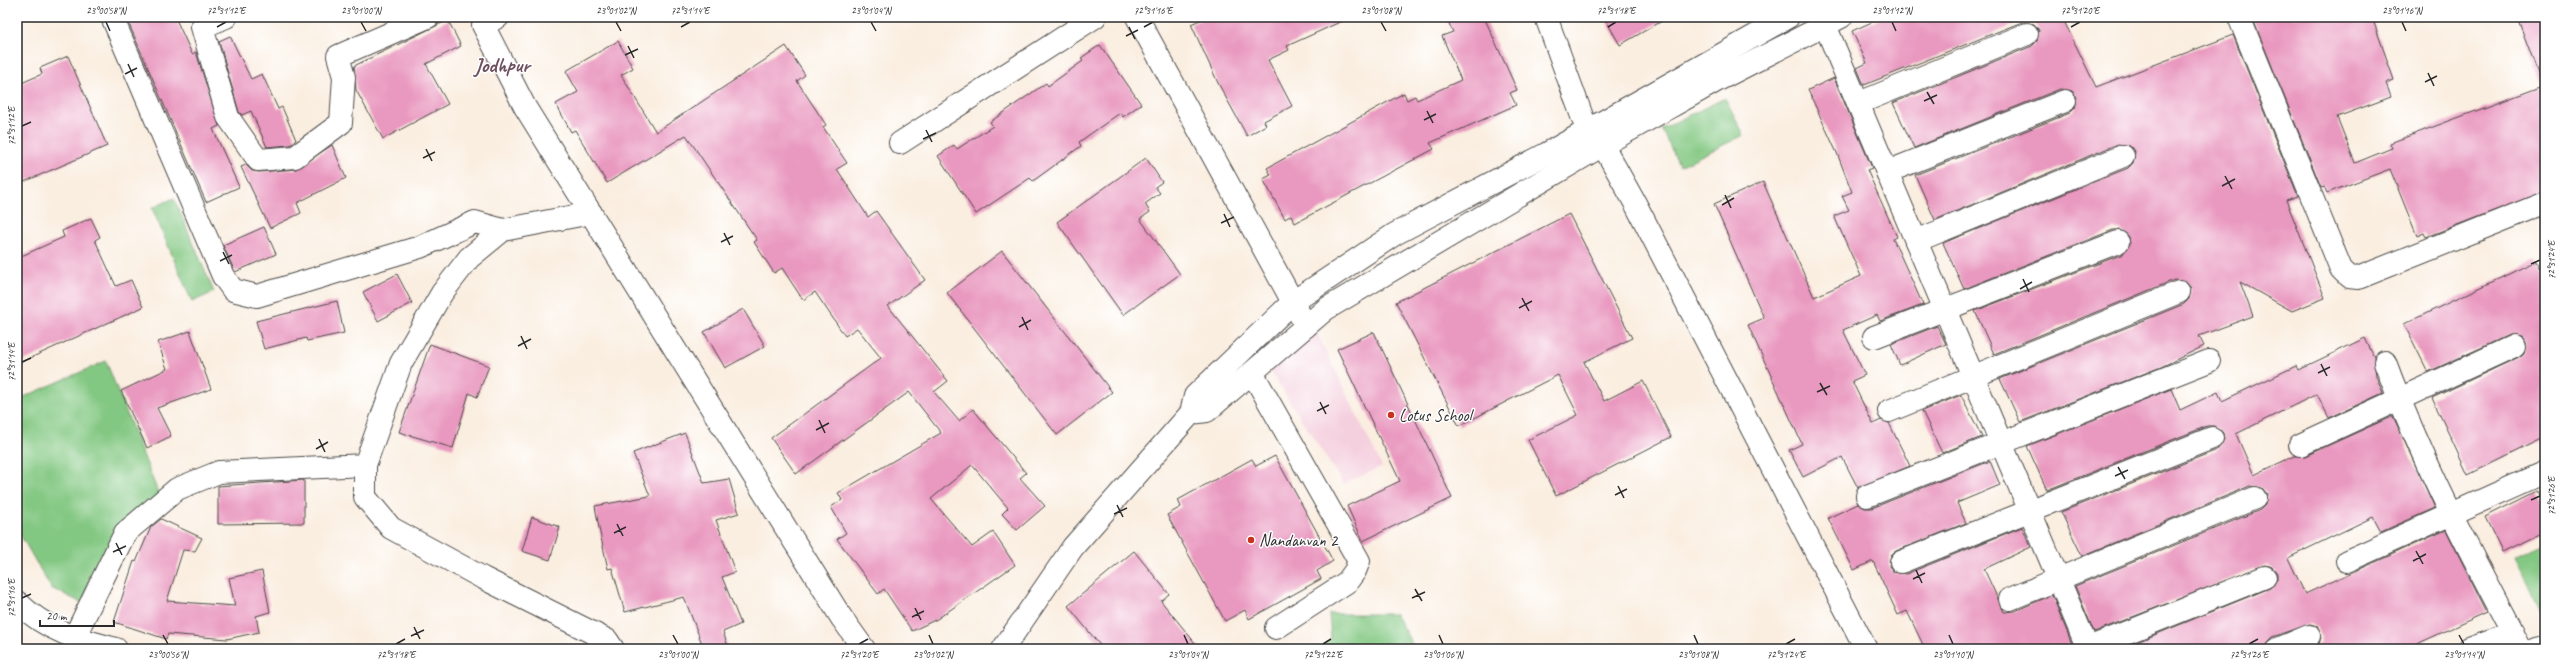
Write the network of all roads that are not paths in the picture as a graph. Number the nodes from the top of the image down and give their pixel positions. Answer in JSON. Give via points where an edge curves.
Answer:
{"nodes":[{"id":1,"x":112,"y":17,"type":"edge"},
{"id":2,"x":226,"y":17,"type":"edge"},
{"id":3,"x":428,"y":17,"type":"edge"},
{"id":4,"x":1095,"y":17,"type":"edge"},
{"id":5,"x":1137,"y":17,"type":"edge"},
{"id":6,"x":1546,"y":17,"type":"edge"},
{"id":7,"x":1788,"y":17,"type":"edge"},
{"id":8,"x":2239,"y":17,"type":"edge"},
{"id":9,"x":487,"y":20,"type":"edge"},
{"id":10,"x":1833,"y":21,"type":"edge"},
{"id":11,"x":2027,"y":34,"type":"dead end"},
{"id":12,"x":2064,"y":101,"type":"dead end"},
{"id":13,"x":1858,"y":103,"type":"junction"},
{"id":14,"x":1591,"y":138,"type":"junction"},
{"id":15,"x":900,"y":143,"type":"dead end"},
{"id":16,"x":2123,"y":156,"type":"dead end"},
{"id":17,"x":1888,"y":172,"type":"junction"},
{"id":18,"x":2545,"y":203,"type":"edge"},
{"id":19,"x":591,"y":213,"type":"junction"},
{"id":20,"x":504,"y":230,"type":"junction"},
{"id":21,"x":1916,"y":241,"type":"junction"},
{"id":22,"x":2118,"y":242,"type":"dead end"},
{"id":23,"x":2179,"y":292,"type":"dead end"},
{"id":24,"x":1293,"y":302,"type":"junction"},
{"id":25,"x":1945,"y":310,"type":"junction"},
{"id":26,"x":1306,"y":326,"type":"junction"},
{"id":27,"x":1874,"y":337,"type":"dead end"},
{"id":28,"x":2514,"y":346,"type":"dead end"},
{"id":29,"x":2209,"y":361,"type":"dead end"},
{"id":30,"x":2385,"y":362,"type":"dead end"},
{"id":31,"x":1253,"y":374,"type":"junction"},
{"id":32,"x":1973,"y":376,"type":"junction"},
{"id":33,"x":2398,"y":398,"type":"junction"},
{"id":34,"x":1889,"y":411,"type":"dead end"},
{"id":35,"x":1192,"y":413,"type":"junction"},
{"id":36,"x":2212,"y":438,"type":"dead end"},
{"id":37,"x":2002,"y":444,"type":"junction"},
{"id":38,"x":2300,"y":445,"type":"dead end"},
{"id":39,"x":365,"y":464,"type":"junction"},
{"id":40,"x":2545,"y":472,"type":"edge"},
{"id":41,"x":1867,"y":496,"type":"dead end"},
{"id":42,"x":2255,"y":498,"type":"dead end"},
{"id":43,"x":2029,"y":510,"type":"junction"},
{"id":44,"x":2451,"y":515,"type":"junction"},
{"id":45,"x":2347,"y":561,"type":"dead end"},
{"id":46,"x":1901,"y":562,"type":"dead end"},
{"id":47,"x":2265,"y":577,"type":"dead end"},
{"id":48,"x":2058,"y":579,"type":"junction"},
{"id":49,"x":2010,"y":599,"type":"dead end"},
{"id":50,"x":17,"y":602,"type":"edge"},
{"id":51,"x":38,"y":621,"type":"junction"},
{"id":52,"x":17,"y":626,"type":"edge"},
{"id":53,"x":1276,"y":628,"type":"dead end"},
{"id":54,"x":2309,"y":636,"type":"dead end"},
{"id":55,"x":74,"y":638,"type":"junction"},
{"id":56,"x":2517,"y":641,"type":"edge"},
{"id":57,"x":2545,"y":647,"type":"edge"},
{"id":58,"x":116,"y":649,"type":"edge"},
{"id":59,"x":614,"y":649,"type":"edge"},
{"id":60,"x":864,"y":649,"type":"edge"},
{"id":61,"x":1003,"y":649,"type":"edge"},
{"id":62,"x":1849,"y":649,"type":"edge"},
{"id":63,"x":1866,"y":649,"type":"edge"},
{"id":64,"x":2087,"y":649,"type":"edge"},
{"id":65,"x":2278,"y":649,"type":"edge"},
{"id":66,"x":2469,"y":649,"type":"edge"},
{"id":67,"x":2538,"y":649,"type":"edge"}],
"edges":[{"from":1,"to":20,"type":"street","via":[[223,276],[233,290],[257,296],[420,247],[475,222]]},
{"from":2,"to":3,"type":"street","via":[[202,27],[228,117],[258,160],[295,157],[341,124],[344,77],[338,56]]},
{"from":4,"to":15,"type":"street"},
{"from":5,"to":24,"type":"street"},
{"from":6,"to":14,"type":"street"},
{"from":7,"to":14,"type":"street"},
{"from":8,"to":18,"type":"street","via":[[2341,269],[2349,277],[2358,278]]},
{"from":9,"to":19,"type":"street","via":[[525,107]]},
{"from":10,"to":13,"type":"street"},
{"from":10,"to":14,"type":"street"},
{"from":11,"to":13,"type":"street"},
{"from":12,"to":17,"type":"street"},
{"from":13,"to":17,"type":"street"},
{"from":14,"to":24,"type":"street","via":[[1395,234]]},
{"from":14,"to":26,"type":"street","via":[[1326,309]]},
{"from":14,"to":62,"type":"street"},
{"from":14,"to":63,"type":"street"},
{"from":16,"to":21,"type":"street"},
{"from":17,"to":21,"type":"street"},
{"from":19,"to":20,"type":"street"},
{"from":19,"to":60,"type":"street","via":[[841,617]]},
{"from":20,"to":39,"type":"street","via":[[469,258],[442,293],[401,363]]},
{"from":21,"to":25,"type":"street"},
{"from":22,"to":25,"type":"street"},
{"from":23,"to":32,"type":"street"},
{"from":24,"to":26,"type":"street"},
{"from":24,"to":35,"type":"street","via":[[1195,396]]},
{"from":25,"to":27,"type":"street"},
{"from":25,"to":32,"type":"street"},
{"from":26,"to":31,"type":"street"},
{"from":28,"to":33,"type":"street"},
{"from":29,"to":37,"type":"street"},
{"from":30,"to":33,"type":"street"},
{"from":31,"to":35,"type":"street","via":[[1207,411]]},
{"from":31,"to":53,"type":"street","via":[[1359,561],[1347,582]]},
{"from":32,"to":34,"type":"street"},
{"from":32,"to":37,"type":"street"},
{"from":33,"to":38,"type":"street"},
{"from":33,"to":44,"type":"street"},
{"from":35,"to":61,"type":"street","via":[[1073,547]]},
{"from":36,"to":43,"type":"street"},
{"from":37,"to":41,"type":"street"},
{"from":37,"to":43,"type":"street"},
{"from":39,"to":55,"type":"street","via":[[219,472],[177,489],[125,533]]},
{"from":39,"to":59,"type":"street","via":[[365,497],[391,528],[490,582],[607,640]]},
{"from":40,"to":44,"type":"street"},
{"from":42,"to":48,"type":"street"},
{"from":43,"to":46,"type":"street"},
{"from":43,"to":48,"type":"street"},
{"from":44,"to":45,"type":"street"},
{"from":44,"to":56,"type":"street"},
{"from":47,"to":64,"type":"street"},
{"from":48,"to":49,"type":"street"},
{"from":48,"to":64,"type":"street"},
{"from":50,"to":51,"type":"street"},
{"from":51,"to":52,"type":"street"},
{"from":51,"to":55,"type":"street"},
{"from":54,"to":65,"type":"street"},
{"from":55,"to":58,"type":"street"},
{"from":56,"to":66,"type":"street"},
{"from":57,"to":67,"type":"street"}]}
